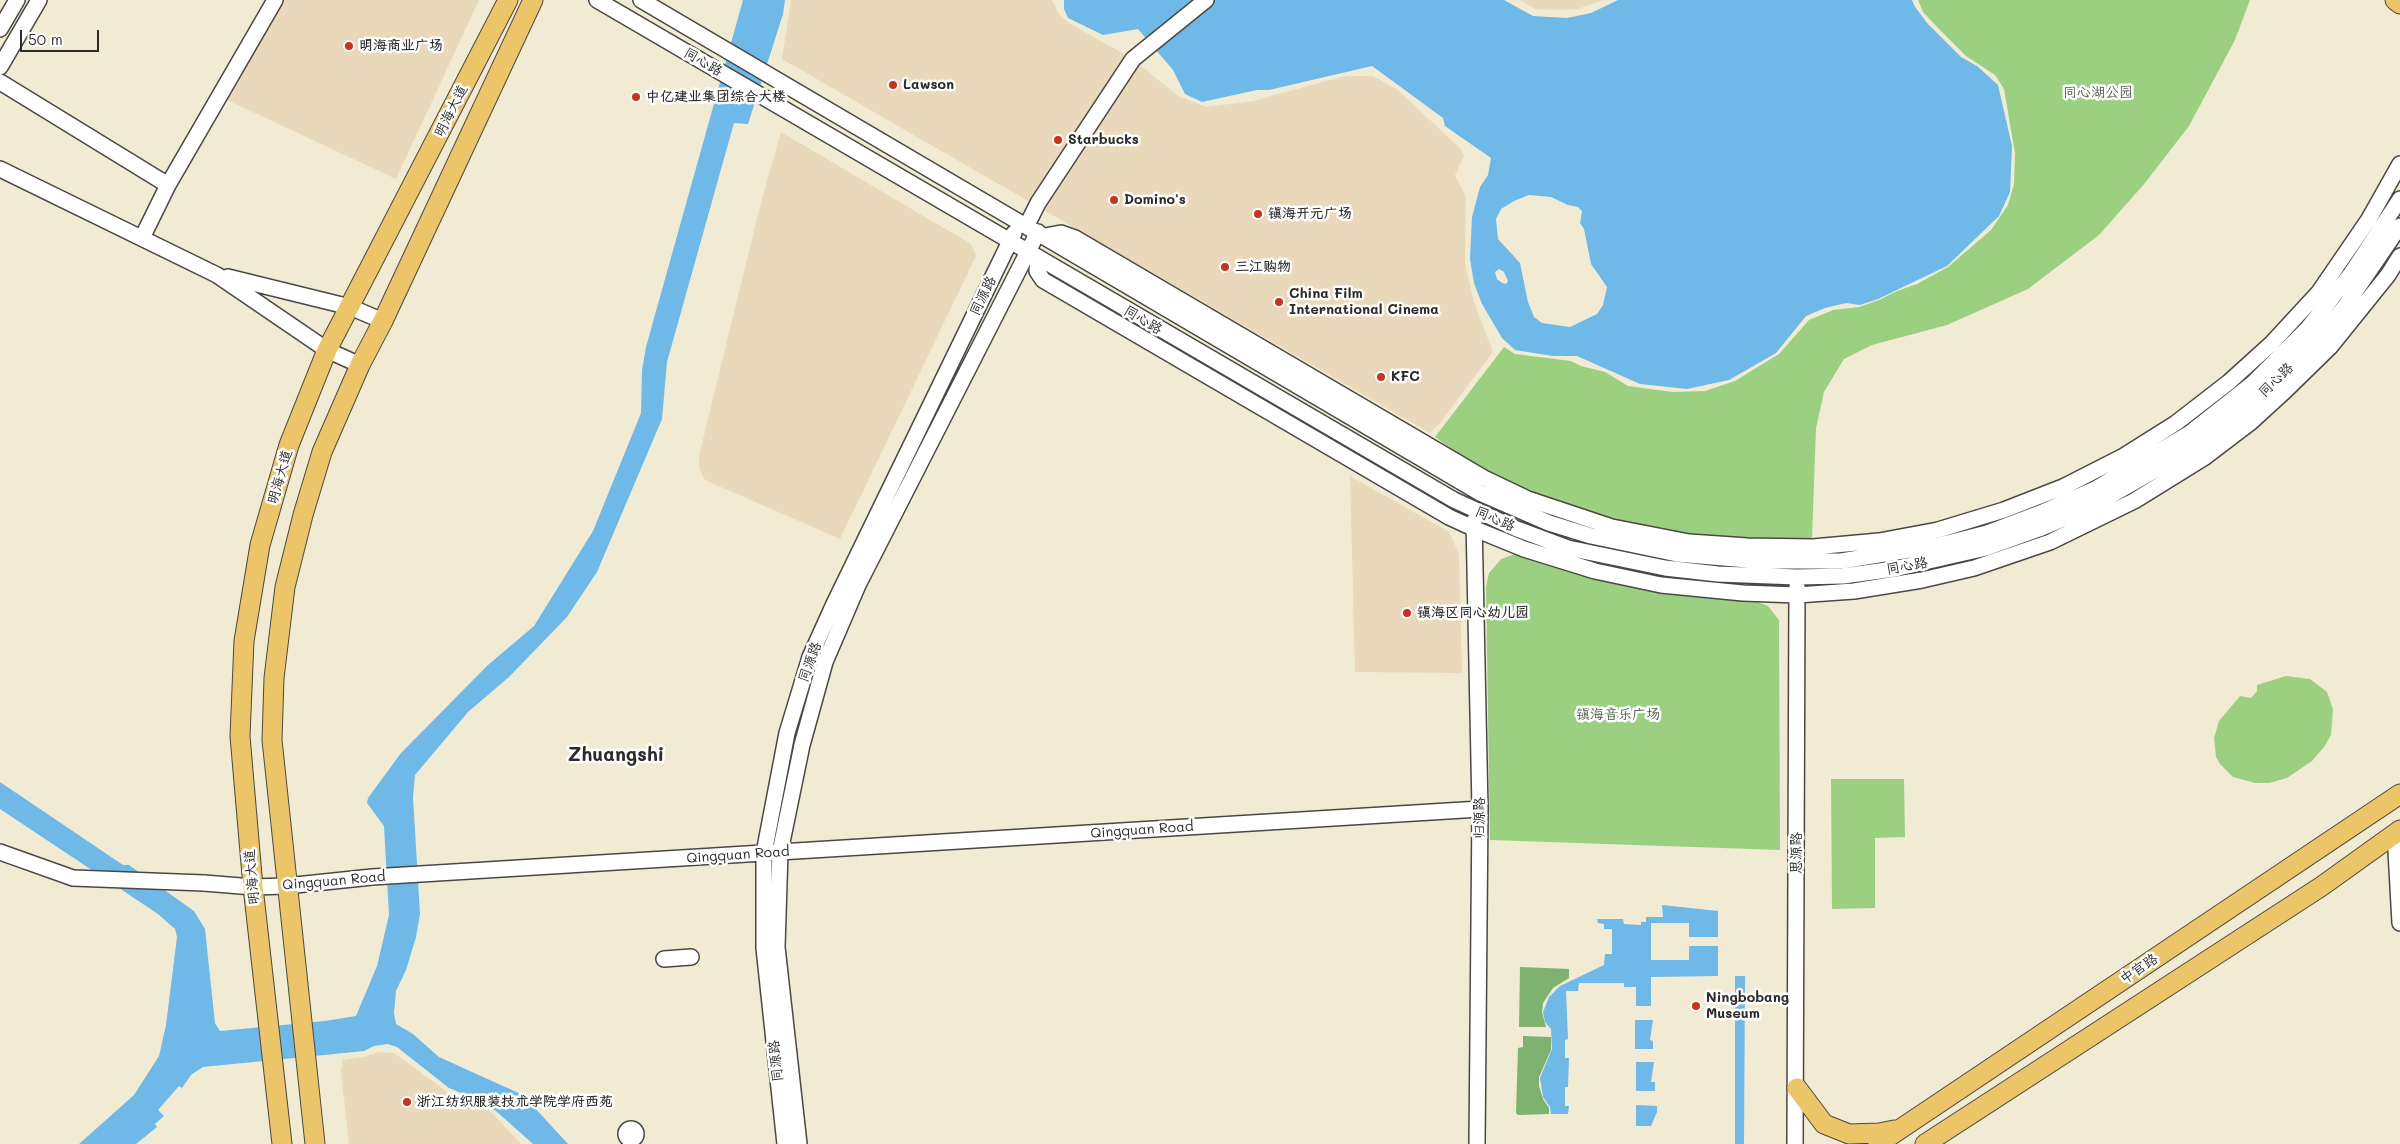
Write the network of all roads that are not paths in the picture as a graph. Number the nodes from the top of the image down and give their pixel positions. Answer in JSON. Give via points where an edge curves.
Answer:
{"nodes":[{"id":1,"x":17,"y":0,"type":"edge"},
{"id":2,"x":40,"y":0,"type":"edge"},
{"id":3,"x":275,"y":0,"type":"edge"},
{"id":4,"x":508,"y":0,"type":"edge"},
{"id":5,"x":533,"y":0,"type":"edge"},
{"id":6,"x":597,"y":0,"type":"edge"},
{"id":7,"x":641,"y":0,"type":"edge"},
{"id":8,"x":1206,"y":0,"type":"edge"},
{"id":9,"x":2395,"y":0,"type":"edge"},
{"id":10,"x":2400,"y":4,"type":"edge"},
{"id":11,"x":0,"y":29,"type":"edge"},
{"id":12,"x":0,"y":67,"type":"edge"},
{"id":13,"x":0,"y":82,"type":"edge"},
{"id":14,"x":2400,"y":164,"type":"edge"},
{"id":15,"x":0,"y":168,"type":"edge"},
{"id":16,"x":168,"y":185,"type":"junction"},
{"id":17,"x":2400,"y":199,"type":"edge"},
{"id":18,"x":2400,"y":226,"type":"edge"},
{"id":19,"x":1033,"y":228,"type":"junction"},
{"id":20,"x":142,"y":238,"type":"junction"},
{"id":21,"x":1010,"y":241,"type":"junction"},
{"id":22,"x":1033,"y":254,"type":"junction"},
{"id":23,"x":2400,"y":256,"type":"edge"},
{"id":24,"x":217,"y":275,"type":"junction"},
{"id":25,"x":350,"y":306,"type":"junction"},
{"id":26,"x":383,"y":322,"type":"junction"},
{"id":27,"x":327,"y":350,"type":"junction"},
{"id":28,"x":360,"y":365,"type":"junction"},
{"id":29,"x":1480,"y":493,"type":"junction"},
{"id":30,"x":1474,"y":511,"type":"junction"},
{"id":31,"x":1475,"y":529,"type":"junction"},
{"id":32,"x":1797,"y":562,"type":"junction"},
{"id":33,"x":1797,"y":577,"type":"junction"},
{"id":34,"x":1797,"y":595,"type":"junction"},
{"id":35,"x":2400,"y":794,"type":"edge"},
{"id":36,"x":1480,"y":809,"type":"junction"},
{"id":37,"x":2397,"y":832,"type":"edge"},
{"id":38,"x":0,"y":852,"type":"edge"},
{"id":39,"x":780,"y":852,"type":"junction"},
{"id":40,"x":764,"y":853,"type":"junction"},
{"id":41,"x":286,"y":886,"type":"junction"},
{"id":42,"x":253,"y":887,"type":"junction"},
{"id":43,"x":2400,"y":923,"type":"edge"},
{"id":44,"x":691,"y":957,"type":"dead end"},
{"id":45,"x":664,"y":959,"type":"dead end"},
{"id":46,"x":1797,"y":1088,"type":"junction"},
{"id":47,"x":1905,"y":1127,"type":"junction"},
{"id":48,"x":282,"y":1144,"type":"edge"},
{"id":49,"x":314,"y":1144,"type":"edge"},
{"id":50,"x":784,"y":1144,"type":"edge"},
{"id":51,"x":799,"y":1144,"type":"edge"},
{"id":52,"x":1477,"y":1144,"type":"edge"},
{"id":53,"x":1795,"y":1144,"type":"edge"},
{"id":54,"x":1878,"y":1144,"type":"edge"},
{"id":55,"x":1925,"y":1144,"type":"edge"}],
"edges":[{"from":1,"to":11,"type":"street"},
{"from":2,"to":12,"type":"street"},
{"from":3,"to":16,"type":"street"},
{"from":4,"to":25,"type":"main road","name":"明海大道"},
{"from":5,"to":26,"type":"main road","name":"明海大道"},
{"from":6,"to":21,"type":"street","name":"同心路"},
{"from":7,"to":19,"type":"street","name":"同心路"},
{"from":8,"to":19,"type":"street","via":[[1133,58],[1038,203]]},
{"from":9,"to":10,"type":"main road"},
{"from":13,"to":16,"type":"street"},
{"from":14,"to":19,"type":"street","via":[[2369,219],[2319,292],[2271,344],[2176,423],[2122,457],[2004,510],[1938,530],[1879,541],[1813,547],[1688,542],[1612,527],[1528,500],[1484,478],[1075,238]]},
{"from":15,"to":20,"type":"street"},
{"from":16,"to":20,"type":"street"},
{"from":17,"to":32,"type":"street","name":"同心路","via":[[2350,275],[2308,328],[2252,384],[2190,433],[2147,459],[2097,488],[1986,532],[1940,545],[1841,561]]},
{"from":18,"to":33,"type":"street","name":"同心路","via":[[2346,305],[2257,399],[2190,450],[2128,487],[2082,511],[1986,548],[1894,569],[1842,576]]},
{"from":19,"to":21,"type":"street","name":"同源路"},
{"from":19,"to":22,"type":"street","name":"同源路"},
{"from":19,"to":29,"type":"street","name":"同心路"},
{"from":20,"to":24,"type":"street"},
{"from":21,"to":22,"type":"street","name":"同心路"},
{"from":21,"to":40,"type":"street","name":"同源路","via":[[810,658],[787,733]]},
{"from":22,"to":30,"type":"street","name":"同心路"},
{"from":22,"to":31,"type":"street","via":[[1043,280],[1449,517]]},
{"from":22,"to":39,"type":"street","name":"同源路","via":[[858,585],[825,662],[802,744]]},
{"from":23,"to":34,"type":"street","via":[[2330,347],[2286,390],[2205,457],[2134,501],[2050,542],[1974,568],[1854,591]]},
{"from":24,"to":25,"type":"street"},
{"from":24,"to":27,"type":"street"},
{"from":25,"to":26,"type":"street"},
{"from":25,"to":27,"type":"main road","name":"明海大道"},
{"from":26,"to":28,"type":"main road","name":"明海大道"},
{"from":27,"to":28,"type":"street"},
{"from":27,"to":42,"type":"main road","name":"明海大道","via":[[289,445],[260,545],[244,641],[240,736]]},
{"from":28,"to":41,"type":"main road","name":"明海大道","via":[[322,452],[285,587],[274,678],[272,740]]},
{"from":29,"to":30,"type":"street","name":"归源路"},
{"from":29,"to":32,"type":"street","name":"同心路","via":[[1549,522],[1640,548],[1726,560]]},
{"from":30,"to":31,"type":"street","name":"归源路"},
{"from":30,"to":33,"type":"street","name":"同心路","via":[[1568,548],[1614,559],[1718,574]]},
{"from":31,"to":34,"type":"street","via":[[1524,550],[1661,585]]},
{"from":31,"to":36,"type":"street","name":"归源路"},
{"from":32,"to":33,"type":"street","name":"思源路"},
{"from":33,"to":34,"type":"street","name":"思源路"},
{"from":34,"to":46,"type":"street","name":"思源路"},
{"from":35,"to":47,"type":"main road","name":"中官路"},
{"from":36,"to":39,"type":"street","name":"Qingquan Road"},
{"from":36,"to":52,"type":"street","name":"归源路"},
{"from":37,"to":43,"type":"street"},
{"from":37,"to":55,"type":"main road","via":[[2322,886]]},
{"from":38,"to":42,"type":"street","name":"Qingquan Road","bridge":true,"via":[[73,878]]},
{"from":39,"to":40,"type":"street","name":"Qingquan Road"},
{"from":39,"to":51,"type":"street","name":"同源路","via":[[778,947]]},
{"from":40,"to":41,"type":"street","name":"Qingquan Road","via":[[372,877]]},
{"from":40,"to":50,"type":"street","name":"同源路","via":[[764,948]]},
{"from":41,"to":42,"type":"street","name":"Qingquan Road"},
{"from":41,"to":49,"type":"main road","name":"明海大道"},
{"from":42,"to":48,"type":"main road","name":"明海大道"},
{"from":44,"to":45,"type":"street"},
{"from":46,"to":47,"type":"main road","via":[[1824,1124],[1849,1134],[1879,1133]]},
{"from":46,"to":53,"type":"street","name":"思源路"},
{"from":47,"to":54,"type":"main road","name":"中官路"}]}
